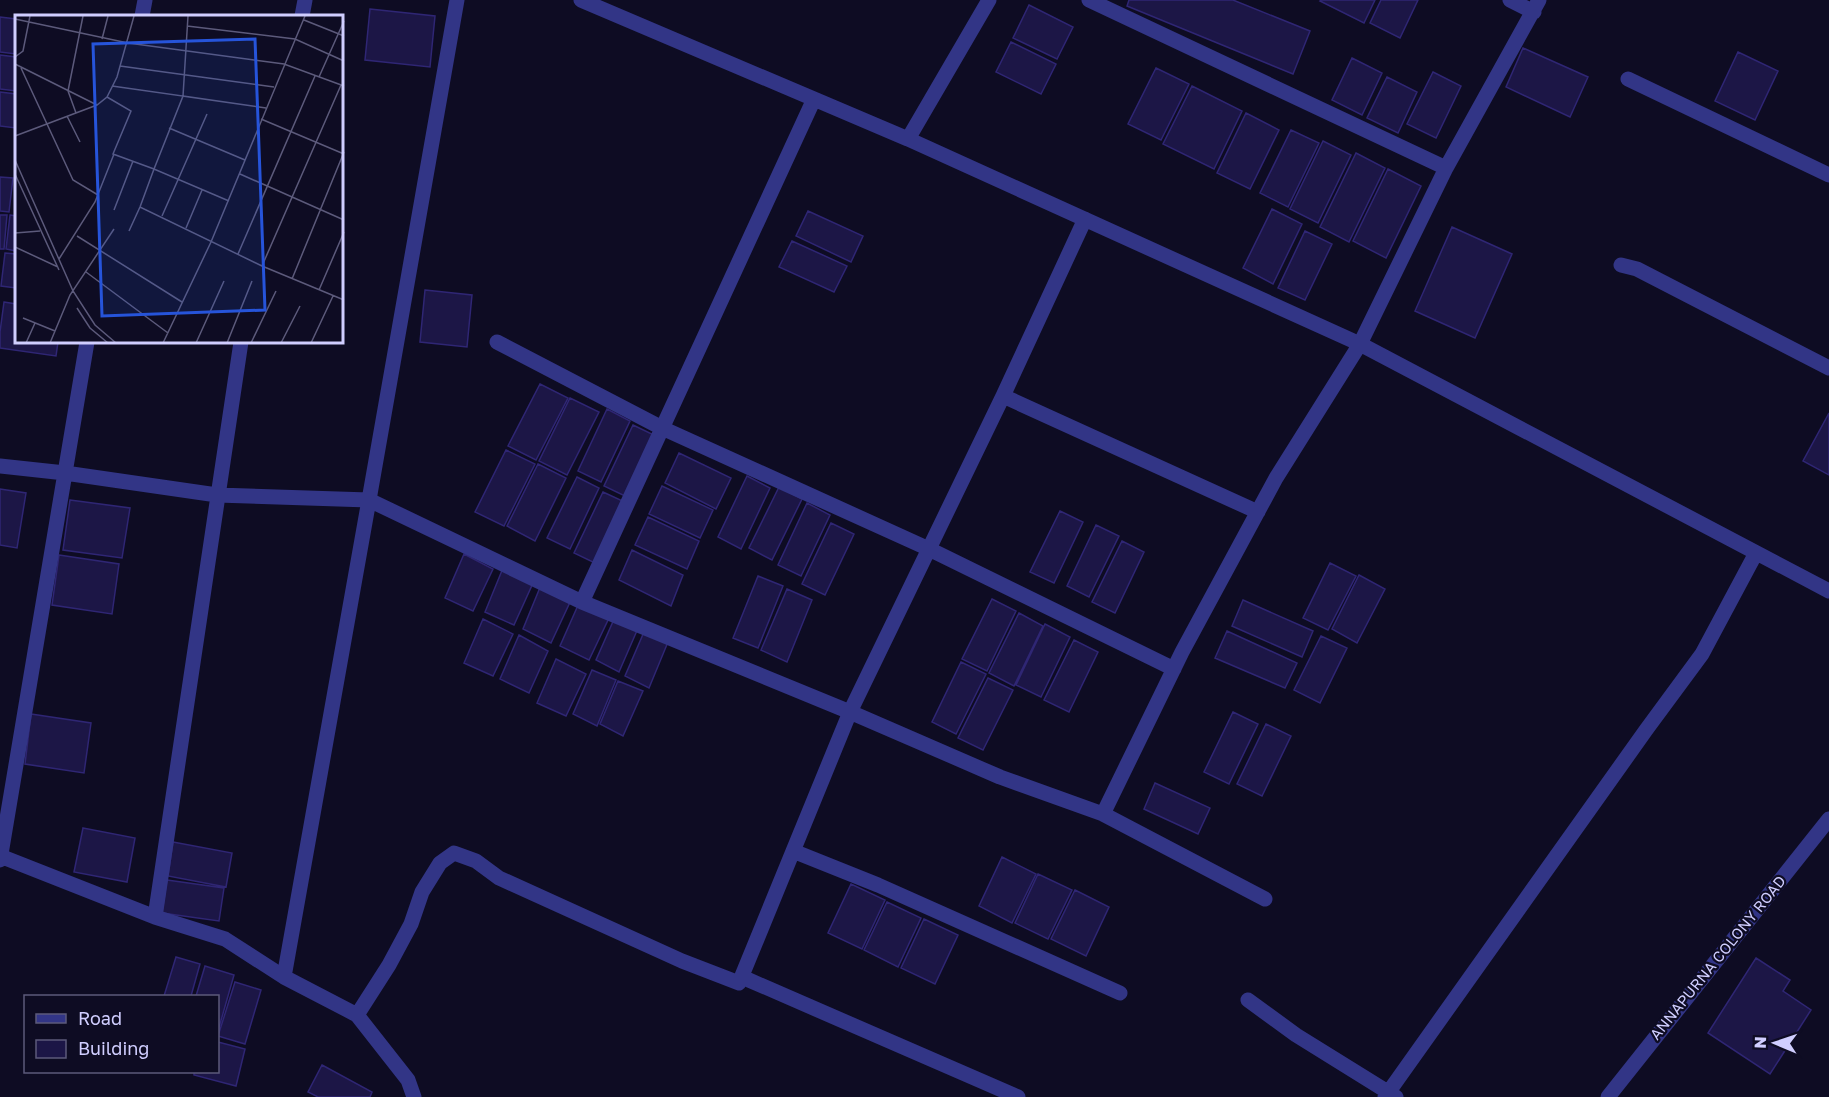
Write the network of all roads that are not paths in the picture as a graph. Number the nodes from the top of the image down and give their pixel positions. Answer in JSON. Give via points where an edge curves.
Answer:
{"nodes":[{"id":1,"x":145,"y":0,"type":"edge"},
{"id":2,"x":305,"y":0,"type":"edge"},
{"id":3,"x":457,"y":0,"type":"edge"},
{"id":4,"x":581,"y":0,"type":"edge"},
{"id":5,"x":989,"y":0,"type":"edge"},
{"id":6,"x":1089,"y":0,"type":"edge"},
{"id":7,"x":1510,"y":0,"type":"edge"},
{"id":8,"x":1536,"y":6,"type":"edge"},
{"id":9,"x":142,"y":15,"type":"edge"},
{"id":10,"x":302,"y":15,"type":"edge"},
{"id":11,"x":1628,"y":79,"type":"dead end"},
{"id":12,"x":814,"y":99,"type":"junction"},
{"id":13,"x":908,"y":139,"type":"junction"},
{"id":14,"x":1446,"y":168,"type":"junction"},
{"id":15,"x":1829,"y":176,"type":"edge"},
{"id":16,"x":1085,"y":219,"type":"junction"},
{"id":17,"x":1621,"y":265,"type":"dead end"},
{"id":18,"x":497,"y":342,"type":"dead end"},
{"id":19,"x":87,"y":344,"type":"edge"},
{"id":20,"x":241,"y":344,"type":"edge"},
{"id":21,"x":1360,"y":344,"type":"junction"},
{"id":22,"x":1829,"y":368,"type":"edge"},
{"id":23,"x":1003,"y":396,"type":"junction"},
{"id":24,"x":662,"y":428,"type":"junction"},
{"id":25,"x":0,"y":466,"type":"edge"},
{"id":26,"x":65,"y":473,"type":"junction"},
{"id":27,"x":217,"y":495,"type":"junction"},
{"id":28,"x":369,"y":500,"type":"junction"},
{"id":29,"x":1258,"y":512,"type":"junction"},
{"id":30,"x":929,"y":549,"type":"junction"},
{"id":31,"x":1756,"y":553,"type":"junction"},
{"id":32,"x":1829,"y":591,"type":"edge"},
{"id":33,"x":582,"y":602,"type":"junction"},
{"id":34,"x":1174,"y":669,"type":"junction"},
{"id":35,"x":850,"y":712,"type":"junction"},
{"id":36,"x":1103,"y":814,"type":"junction"},
{"id":37,"x":1829,"y":819,"type":"edge"},
{"id":38,"x":793,"y":851,"type":"junction"},
{"id":39,"x":0,"y":857,"type":"edge"},
{"id":40,"x":1264,"y":899,"type":"dead end"},
{"id":41,"x":155,"y":917,"type":"junction"},
{"id":42,"x":284,"y":977,"type":"junction"},
{"id":43,"x":742,"y":977,"type":"junction"},
{"id":44,"x":1120,"y":993,"type":"dead end"},
{"id":45,"x":1248,"y":1000,"type":"dead end"},
{"id":46,"x":357,"y":1015,"type":"junction"},
{"id":47,"x":408,"y":1080,"type":"junction"},
{"id":48,"x":1390,"y":1095,"type":"edge"},
{"id":49,"x":399,"y":1097,"type":"edge"},
{"id":50,"x":414,"y":1097,"type":"edge"},
{"id":51,"x":1017,"y":1097,"type":"edge"},
{"id":52,"x":1608,"y":1097,"type":"edge"}],
"edges":[{"from":1,"to":9,"type":"street"},
{"from":2,"to":10,"type":"street"},
{"from":3,"to":28,"type":"street"},
{"from":4,"to":12,"type":"street"},
{"from":5,"to":13,"type":"street"},
{"from":6,"to":14,"type":"street"},
{"from":7,"to":8,"type":"street"},
{"from":8,"to":14,"type":"street"},
{"from":11,"to":15,"type":"street"},
{"from":12,"to":13,"type":"street"},
{"from":12,"to":24,"type":"street"},
{"from":13,"to":16,"type":"street"},
{"from":14,"to":21,"type":"street"},
{"from":16,"to":21,"type":"street"},
{"from":16,"to":23,"type":"street"},
{"from":17,"to":22,"type":"street","via":[[1637,269]]},
{"from":18,"to":24,"type":"street"},
{"from":19,"to":26,"type":"street"},
{"from":20,"to":27,"type":"street"},
{"from":21,"to":29,"type":"street"},
{"from":21,"to":31,"type":"street"},
{"from":23,"to":29,"type":"street"},
{"from":23,"to":30,"type":"street"},
{"from":24,"to":30,"type":"street"},
{"from":24,"to":33,"type":"street"},
{"from":25,"to":26,"type":"street"},
{"from":26,"to":27,"type":"street"},
{"from":26,"to":39,"type":"street"},
{"from":27,"to":28,"type":"street"},
{"from":27,"to":41,"type":"street"},
{"from":28,"to":33,"type":"street"},
{"from":28,"to":42,"type":"street"},
{"from":29,"to":34,"type":"street"},
{"from":30,"to":34,"type":"street"},
{"from":30,"to":35,"type":"street"},
{"from":31,"to":32,"type":"street"},
{"from":31,"to":48,"type":"street","via":[[1702,654]]},
{"from":33,"to":35,"type":"street"},
{"from":34,"to":36,"type":"street"},
{"from":35,"to":36,"type":"street","via":[[1000,777]]},
{"from":35,"to":38,"type":"street"},
{"from":36,"to":40,"type":"street"},
{"from":37,"to":52,"type":"street","name":"ANNAPURNA COLONY ROAD"},
{"from":38,"to":43,"type":"street"},
{"from":38,"to":44,"type":"street"},
{"from":39,"to":41,"type":"street"},
{"from":41,"to":42,"type":"street","via":[[225,939]]},
{"from":42,"to":46,"type":"street"},
{"from":43,"to":46,"type":"street","via":[[739,983],[682,961],[499,878],[476,861],[454,853],[440,863],[422,892],[411,924]]},
{"from":43,"to":51,"type":"street"},
{"from":45,"to":48,"type":"street"},
{"from":46,"to":47,"type":"street"},
{"from":47,"to":49,"type":"street"},
{"from":47,"to":50,"type":"street"}]}
